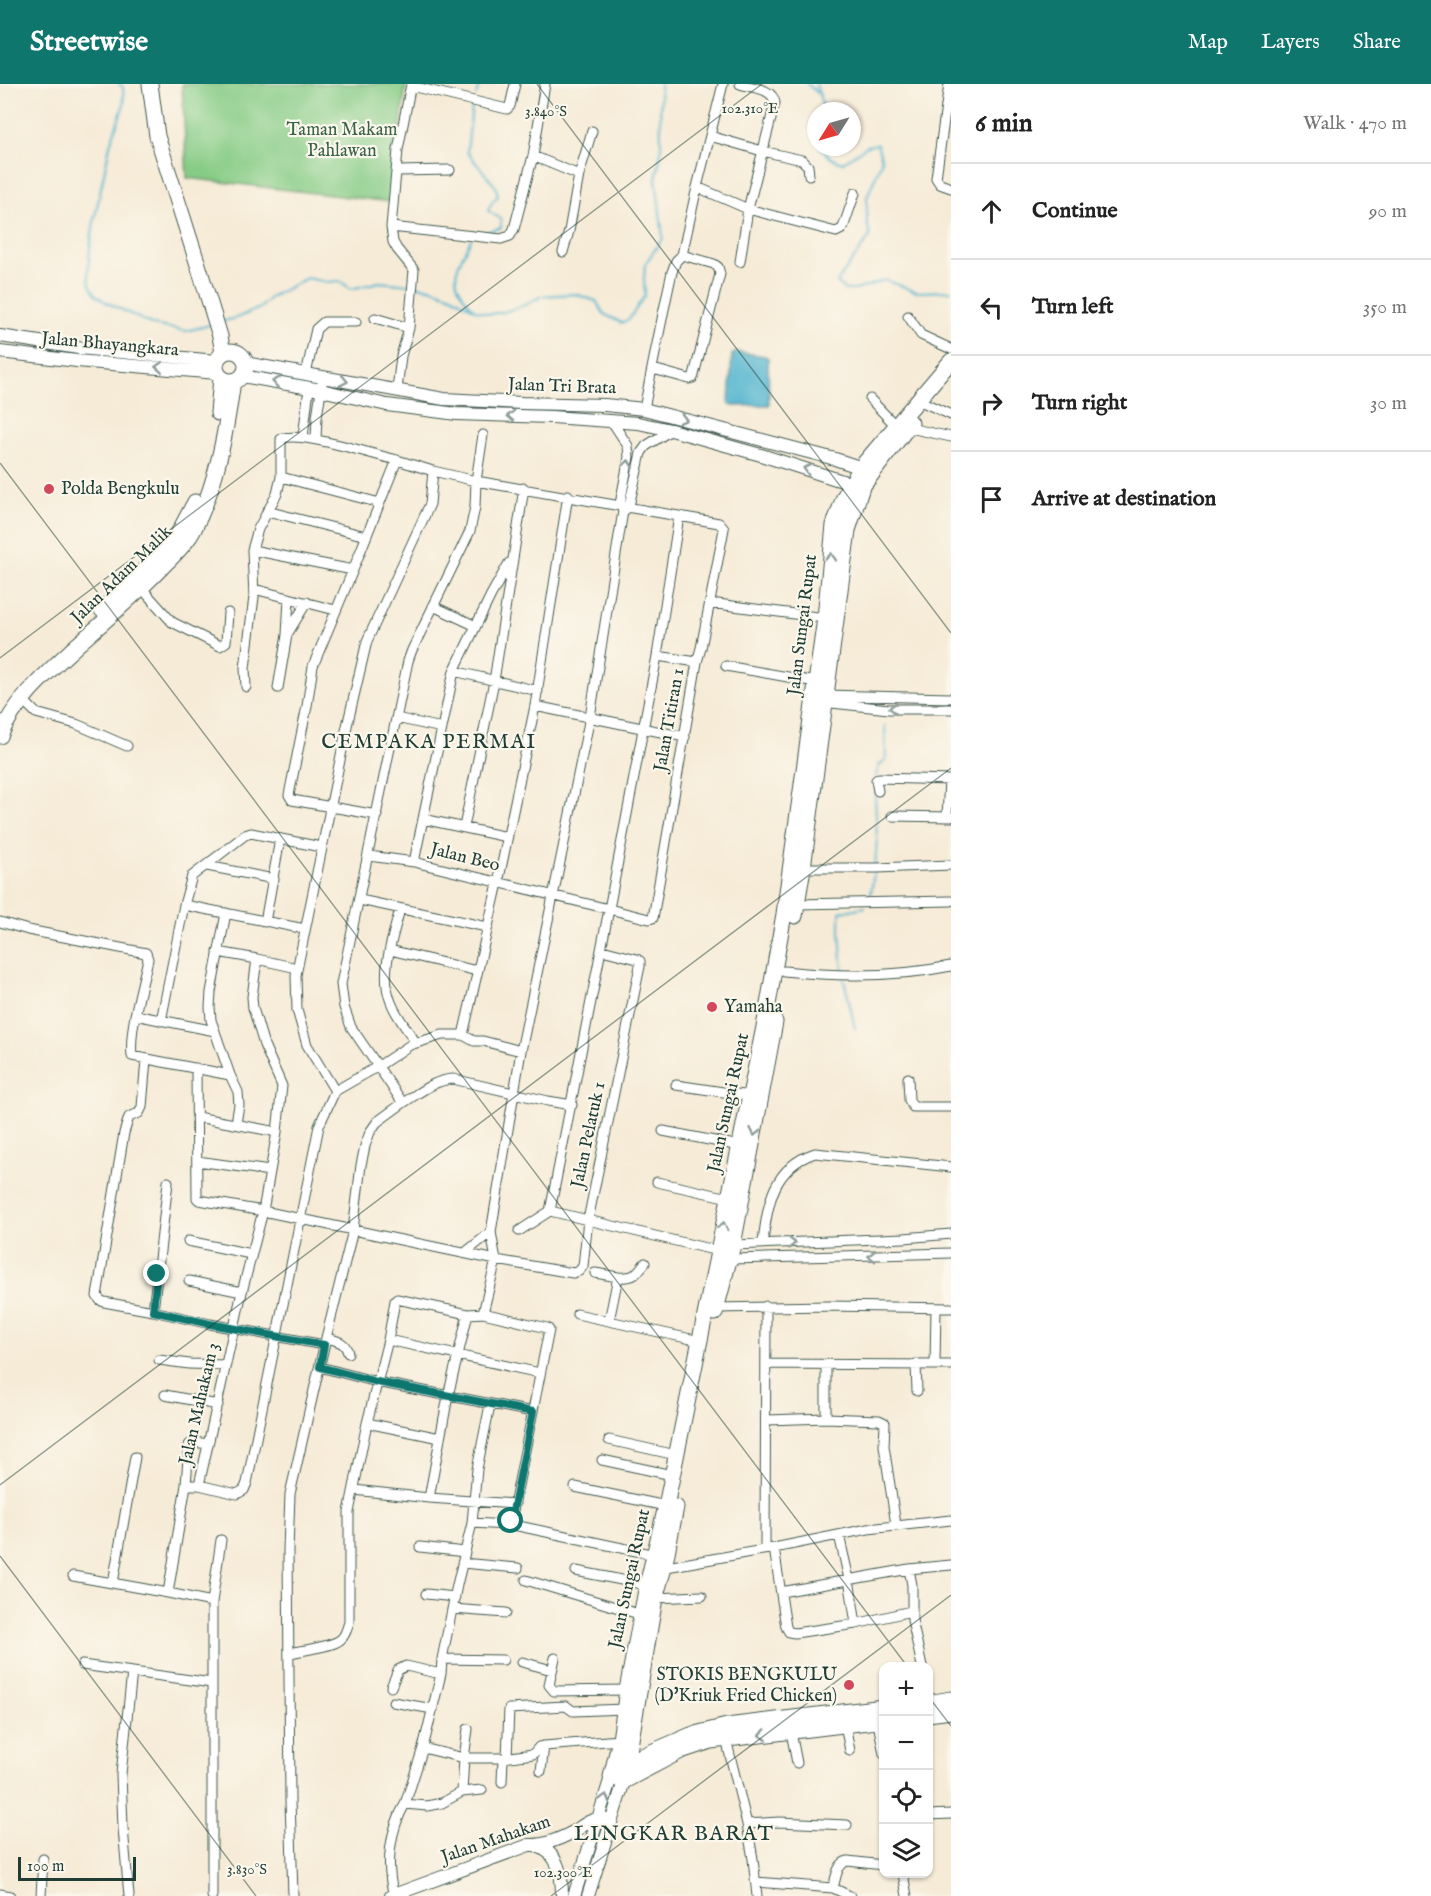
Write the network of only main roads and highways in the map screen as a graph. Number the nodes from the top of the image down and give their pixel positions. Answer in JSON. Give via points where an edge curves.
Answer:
{"nodes":[{"id":1,"x":150,"y":84,"type":"edge"},
{"id":2,"x":160,"y":84,"type":"edge"},
{"id":3,"x":189,"y":222,"type":"junction"},
{"id":4,"x":951,"y":361,"type":"edge"},
{"id":5,"x":951,"y":371,"type":"edge"},
{"id":6,"x":922,"y":402,"type":"junction"},
{"id":7,"x":856,"y":485,"type":"junction"},
{"id":8,"x":138,"y":584,"type":"junction"},
{"id":9,"x":819,"y":695,"type":"junction"},
{"id":10,"x":0,"y":716,"type":"edge"},
{"id":11,"x":0,"y":736,"type":"edge"},
{"id":12,"x":727,"y":1252,"type":"junction"},
{"id":13,"x":695,"y":1385,"type":"junction"},
{"id":14,"x":657,"y":1563,"type":"junction"},
{"id":15,"x":651,"y":1592,"type":"junction"},
{"id":16,"x":951,"y":1699,"type":"edge"},
{"id":17,"x":933,"y":1702,"type":"edge"},
{"id":18,"x":933,"y":1704,"type":"edge"},
{"id":19,"x":951,"y":1711,"type":"edge"},
{"id":20,"x":879,"y":1714,"type":"edge"},
{"id":21,"x":879,"y":1714,"type":"edge"},
{"id":22,"x":725,"y":1733,"type":"junction"},
{"id":23,"x":620,"y":1762,"type":"junction"}],
"edges":[{"from":1,"to":3,"type":"main road","via":[[157,136]]},
{"from":2,"to":3,"type":"main road","via":[[167,136]]},
{"from":3,"to":8,"type":"main road","name":"Jalan Adam Malik","via":[[224,335],[229,367],[198,495],[178,534]]},
{"from":4,"to":6,"type":"main road","name":"Jalan Sungai Rupat"},
{"from":5,"to":6,"type":"main road","name":"Jalan Sungai Rupat"},
{"from":6,"to":7,"type":"main road","name":"Jalan Sungai Rupat"},
{"from":7,"to":9,"type":"main road","name":"Jalan Sungai Rupat"},
{"from":9,"to":7,"type":"main road","name":"Jalan Sungai Rupat","one_way":true,"via":[[834,525]]},
{"from":8,"to":10,"type":"main road","name":"Jalan Adam Malik","via":[[29,677]]},
{"from":8,"to":11,"type":"main road","name":"Jalan Adam Malik","via":[[23,700]]},
{"from":12,"to":9,"type":"main road","name":"Jalan Sungai Rupat","one_way":true,"via":[[729,1198],[788,896]]},
{"from":9,"to":12,"type":"main road","name":"Jalan Sungai Rupat","one_way":true,"via":[[803,868]]},
{"from":12,"to":13,"type":"main road","name":"Jalan Sungai Rupat"},
{"from":12,"to":13,"type":"main road","name":"Jalan Sungai Rupat","via":[[700,1341]]},
{"from":13,"to":14,"type":"main road","name":"Jalan Sungai Rupat"},
{"from":13,"to":14,"type":"main road","name":"Jalan Sungai Rupat","via":[[676,1455]]},
{"from":14,"to":15,"type":"main road","name":"Jalan Sungai Rupat"},
{"from":15,"to":23,"type":"main road","name":"Jalan Sungai Rupat"},
{"from":15,"to":23,"type":"main road","name":"Jalan Sungai Rupat","via":[[642,1615],[627,1690]]},
{"from":16,"to":17,"type":"main road"},
{"from":18,"to":19,"type":"main road"},
{"from":20,"to":22,"type":"main road","one_way":true,"via":[[791,1732]]},
{"from":21,"to":22,"type":"main road","via":[[814,1716]]},
{"from":22,"to":23,"type":"main road","via":[[692,1735]]},
{"from":22,"to":23,"type":"main road","name":"Jalan Sungai Rupat","via":[[617,1779]]}]}
